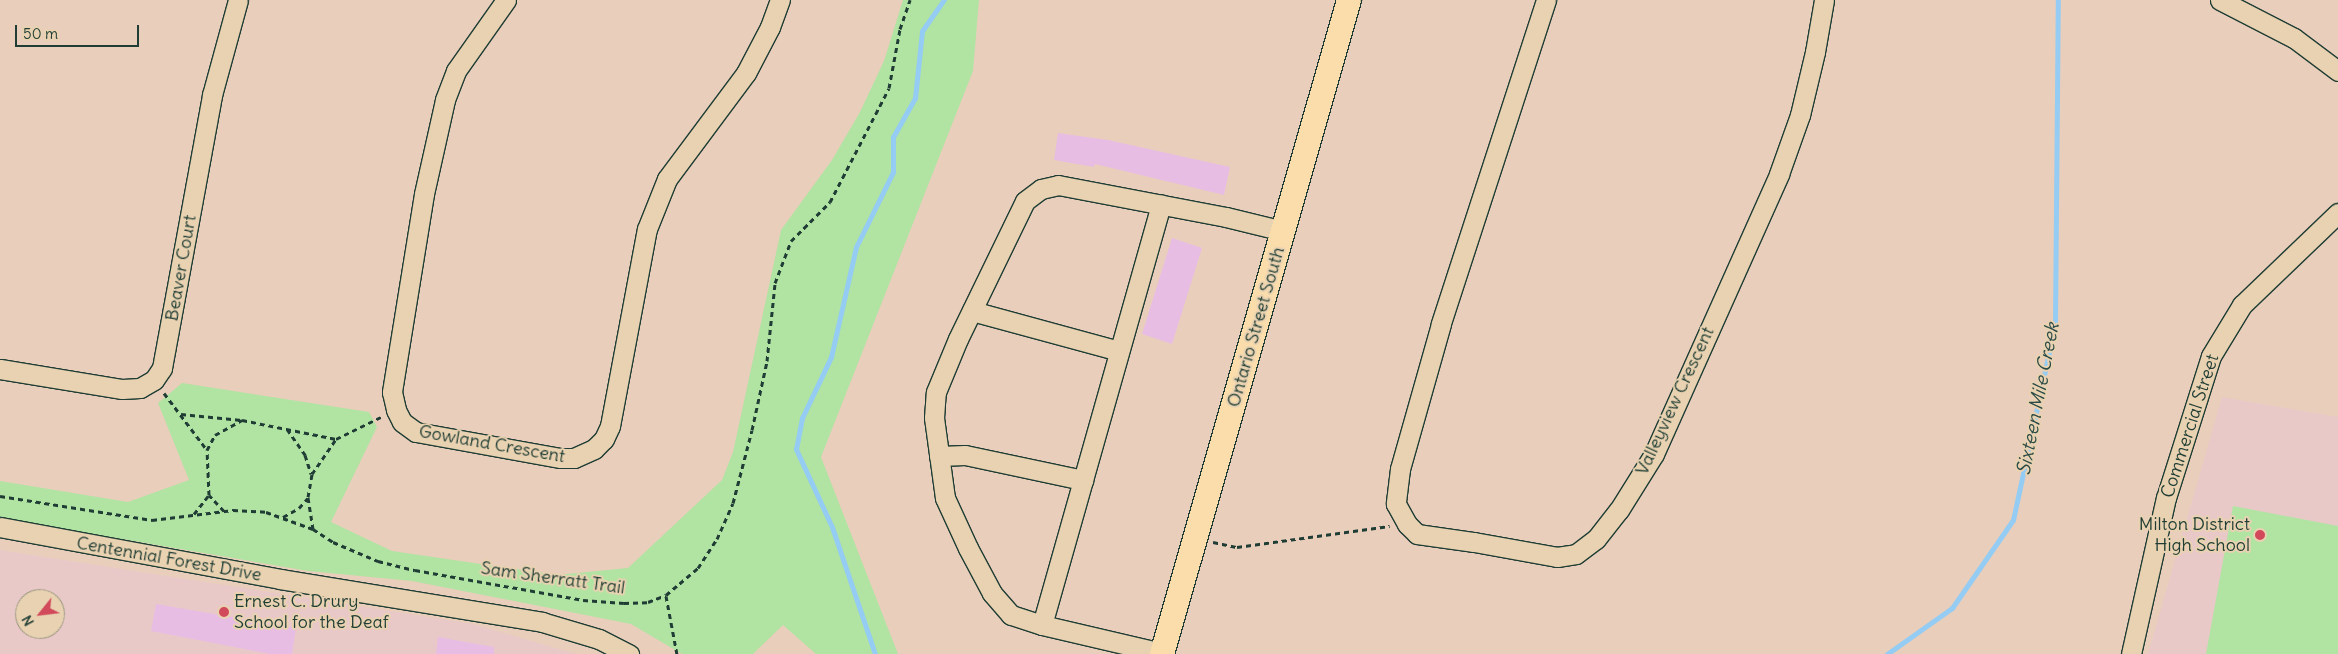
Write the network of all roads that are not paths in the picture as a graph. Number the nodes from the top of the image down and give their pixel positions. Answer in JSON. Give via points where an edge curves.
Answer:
{"nodes":[{"id":1,"x":238,"y":0,"type":"edge"},
{"id":2,"x":506,"y":0,"type":"edge"},
{"id":3,"x":780,"y":0,"type":"edge"},
{"id":4,"x":1349,"y":0,"type":"edge"},
{"id":5,"x":1546,"y":0,"type":"edge"},
{"id":6,"x":1824,"y":0,"type":"edge"},
{"id":7,"x":2220,"y":0,"type":"edge"},
{"id":8,"x":2338,"y":71,"type":"edge"},
{"id":9,"x":1161,"y":205,"type":"junction"},
{"id":10,"x":2338,"y":213,"type":"edge"},
{"id":11,"x":1283,"y":231,"type":"junction"},
{"id":12,"x":972,"y":311,"type":"junction"},
{"id":13,"x":1120,"y":351,"type":"junction"},
{"id":14,"x":0,"y":368,"type":"edge"},
{"id":15,"x":940,"y":456,"type":"junction"},
{"id":16,"x":1083,"y":480,"type":"junction"},
{"id":17,"x":0,"y":527,"type":"edge"},
{"id":18,"x":1042,"y":625,"type":"junction"},
{"id":19,"x":629,"y":654,"type":"edge"},
{"id":20,"x":1162,"y":654,"type":"edge"},
{"id":21,"x":2131,"y":654,"type":"edge"}],
"edges":[{"from":1,"to":14,"type":"street","name":"Beaver Court","via":[[212,95],[162,368],[154,380],[140,388],[122,389]]},
{"from":2,"to":3,"type":"street","name":"Gowland Crescent","via":[[456,71],[436,133],[392,392],[402,422],[416,432],[561,458],[584,454],[604,439],[610,426],[640,259],[650,221],[667,179],[746,73]]},
{"from":4,"to":11,"type":"main road","name":"Ontario Street South"},
{"from":5,"to":6,"type":"street","name":"Valleyview Crescent","via":[[1441,324],[1400,469],[1396,504],[1417,534],[1557,557],[1576,554],[1596,539],[1619,510],[1654,454],[1779,174],[1800,115]]},
{"from":7,"to":8,"type":"street","via":[[2294,38]]},
{"from":9,"to":11,"type":"street"},
{"from":9,"to":12,"type":"street","via":[[1058,185],[1040,188],[1025,201]]},
{"from":9,"to":13,"type":"street"},
{"from":10,"to":21,"type":"street","name":"Commercial Street","via":[[2242,305],[2211,356],[2166,498]]},
{"from":11,"to":20,"type":"main road","name":"Ontario Street South"},
{"from":12,"to":13,"type":"street"},
{"from":12,"to":15,"type":"street","via":[[936,392],[934,418]]},
{"from":13,"to":16,"type":"street"},
{"from":15,"to":16,"type":"street","via":[[965,455]]},
{"from":15,"to":18,"type":"street","via":[[945,498],[992,593],[1011,615]]},
{"from":16,"to":18,"type":"street"},
{"from":17,"to":19,"type":"street","name":"Centennial Forest Drive","via":[[280,579],[542,622],[599,639]]},
{"from":18,"to":20,"type":"street"}]}
